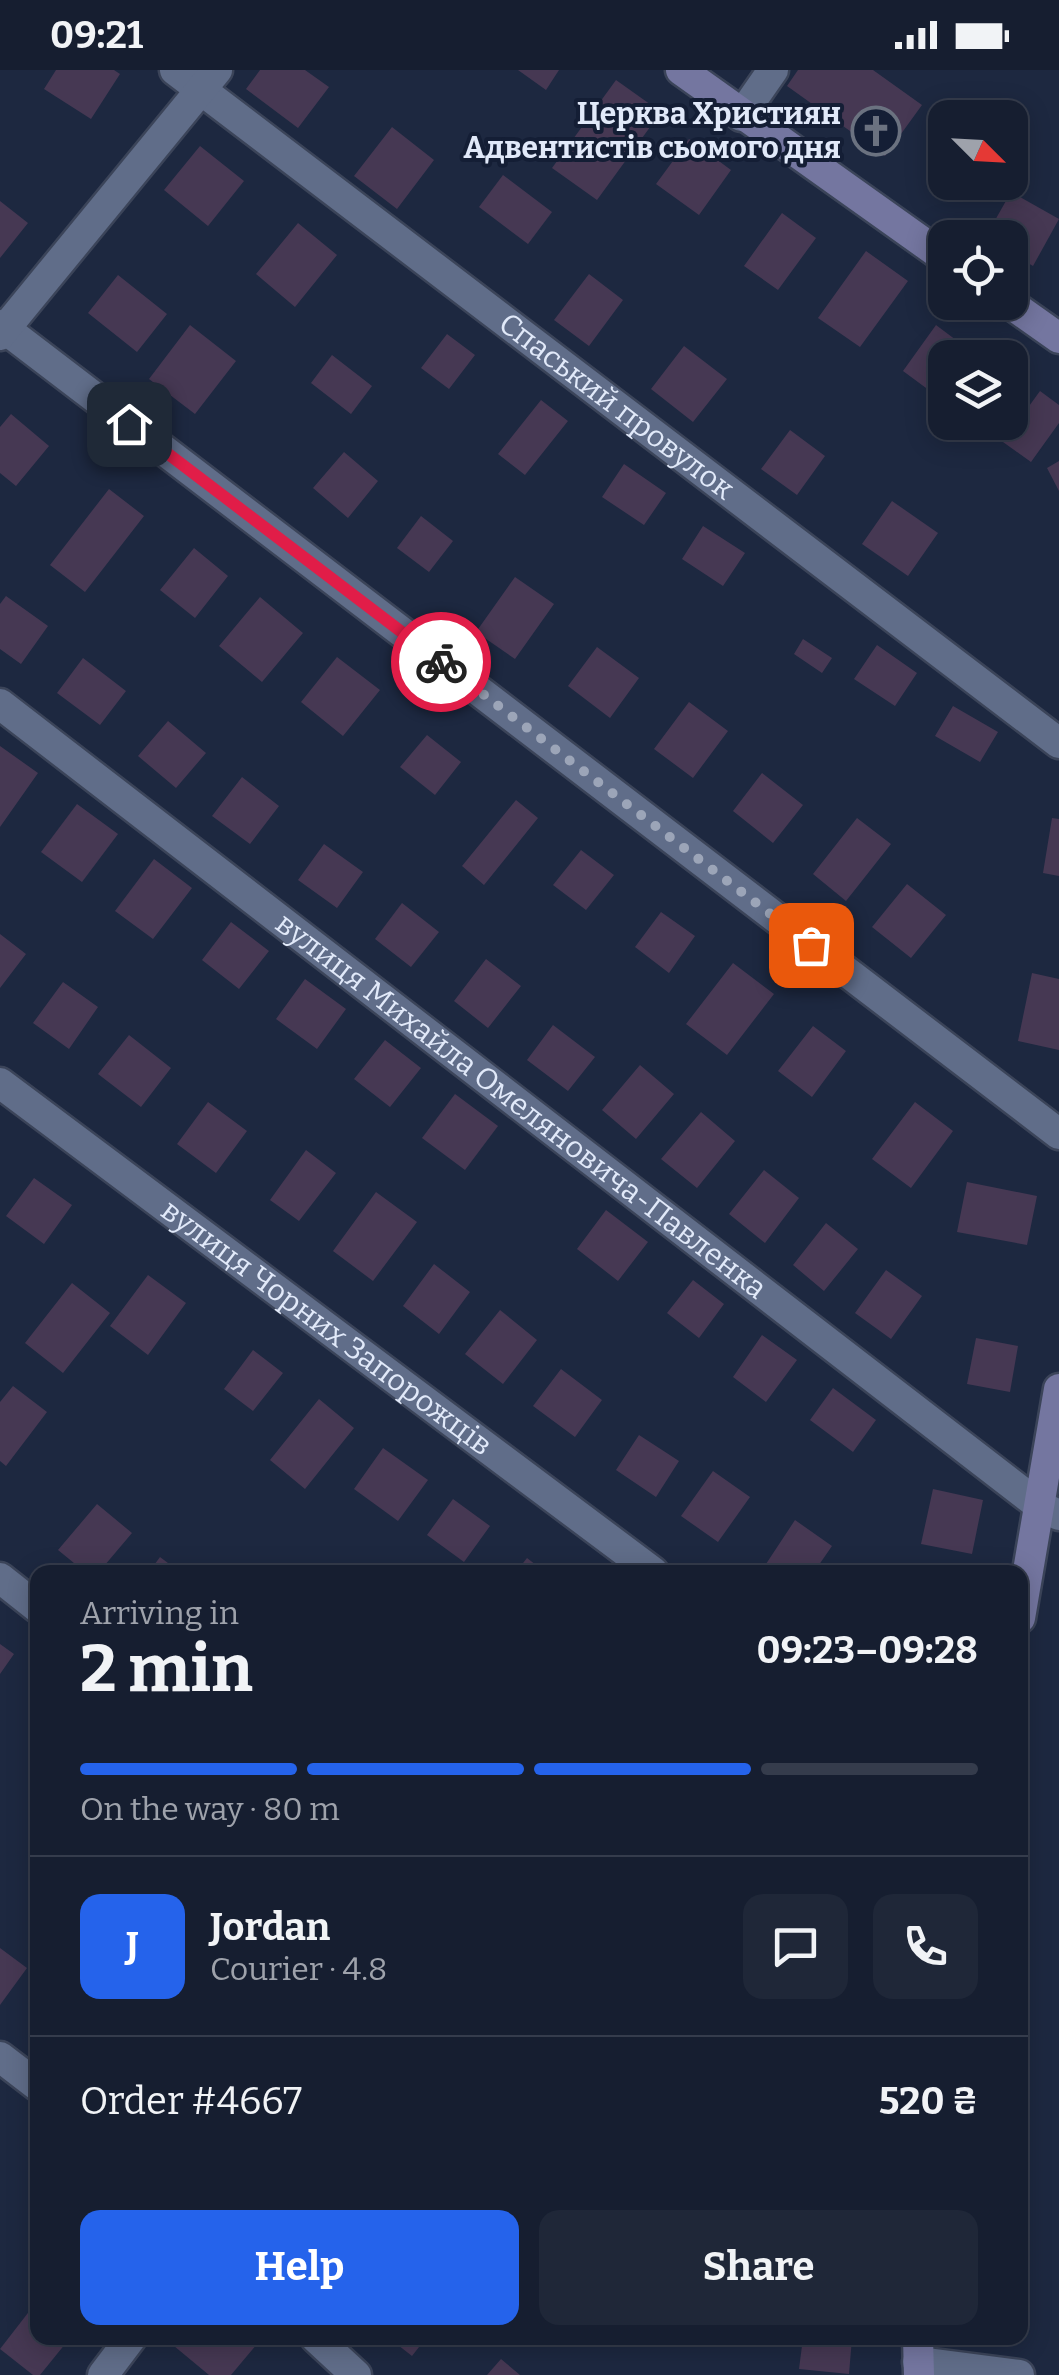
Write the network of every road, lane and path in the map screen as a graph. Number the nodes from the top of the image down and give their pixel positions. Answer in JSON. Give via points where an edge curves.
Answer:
{"nodes":[{"id":1,"x":175,"y":70,"type":"edge"},
{"id":2,"x":681,"y":70,"type":"edge"},
{"id":3,"x":773,"y":70,"type":"edge"},
{"id":4,"x":209,"y":80,"type":"edge"},
{"id":5,"x":741,"y":116,"type":"junction"},
{"id":6,"x":928,"y":246,"type":"edge"},
{"id":7,"x":1028,"y":316,"type":"edge"},
{"id":8,"x":2,"y":330,"type":"edge"},
{"id":9,"x":1059,"y":338,"type":"edge"},
{"id":10,"x":0,"y":704,"type":"edge"},
{"id":11,"x":1059,"y":743,"type":"edge"},
{"id":12,"x":0,"y":1083,"type":"edge"},
{"id":13,"x":1059,"y":1134,"type":"edge"},
{"id":14,"x":1059,"y":1390,"type":"edge"},
{"id":15,"x":1050,"y":1511,"type":"edge"},
{"id":16,"x":643,"y":1565,"type":"edge"},
{"id":17,"x":0,"y":1578,"type":"edge"},
{"id":18,"x":1028,"y":1589,"type":"edge"},
{"id":19,"x":30,"y":1602,"type":"edge"},
{"id":20,"x":0,"y":2057,"type":"edge"},
{"id":21,"x":30,"y":2080,"type":"edge"},
{"id":22,"x":127,"y":2345,"type":"edge"},
{"id":23,"x":324,"y":2345,"type":"edge"},
{"id":24,"x":918,"y":2358,"type":"edge"},
{"id":25,"x":104,"y":2375,"type":"edge"},
{"id":26,"x":356,"y":2375,"type":"edge"},
{"id":27,"x":1019,"y":2375,"type":"edge"}],
"edges":[{"from":1,"to":4,"type":"street","name":"Спаський провулок"},
{"from":2,"to":5,"type":"street"},
{"from":3,"to":5,"type":"street"},
{"from":4,"to":8,"type":"street"},
{"from":4,"to":11,"type":"street","name":"Спаський провулок"},
{"from":5,"to":6,"type":"street"},
{"from":7,"to":9,"type":"street"},
{"from":8,"to":13,"type":"street"},
{"from":10,"to":15,"type":"street","name":"вулиця Михайла Омеляновича-Павленка"},
{"from":12,"to":16,"type":"street","name":"вулиця Чорних Запорожців"},
{"from":14,"to":15,"type":"street"},
{"from":15,"to":18,"type":"street"},
{"from":17,"to":19,"type":"street"},
{"from":20,"to":21,"type":"street"},
{"from":22,"to":25,"type":"street"},
{"from":23,"to":26,"type":"street"},
{"from":24,"to":27,"type":"street"}]}
